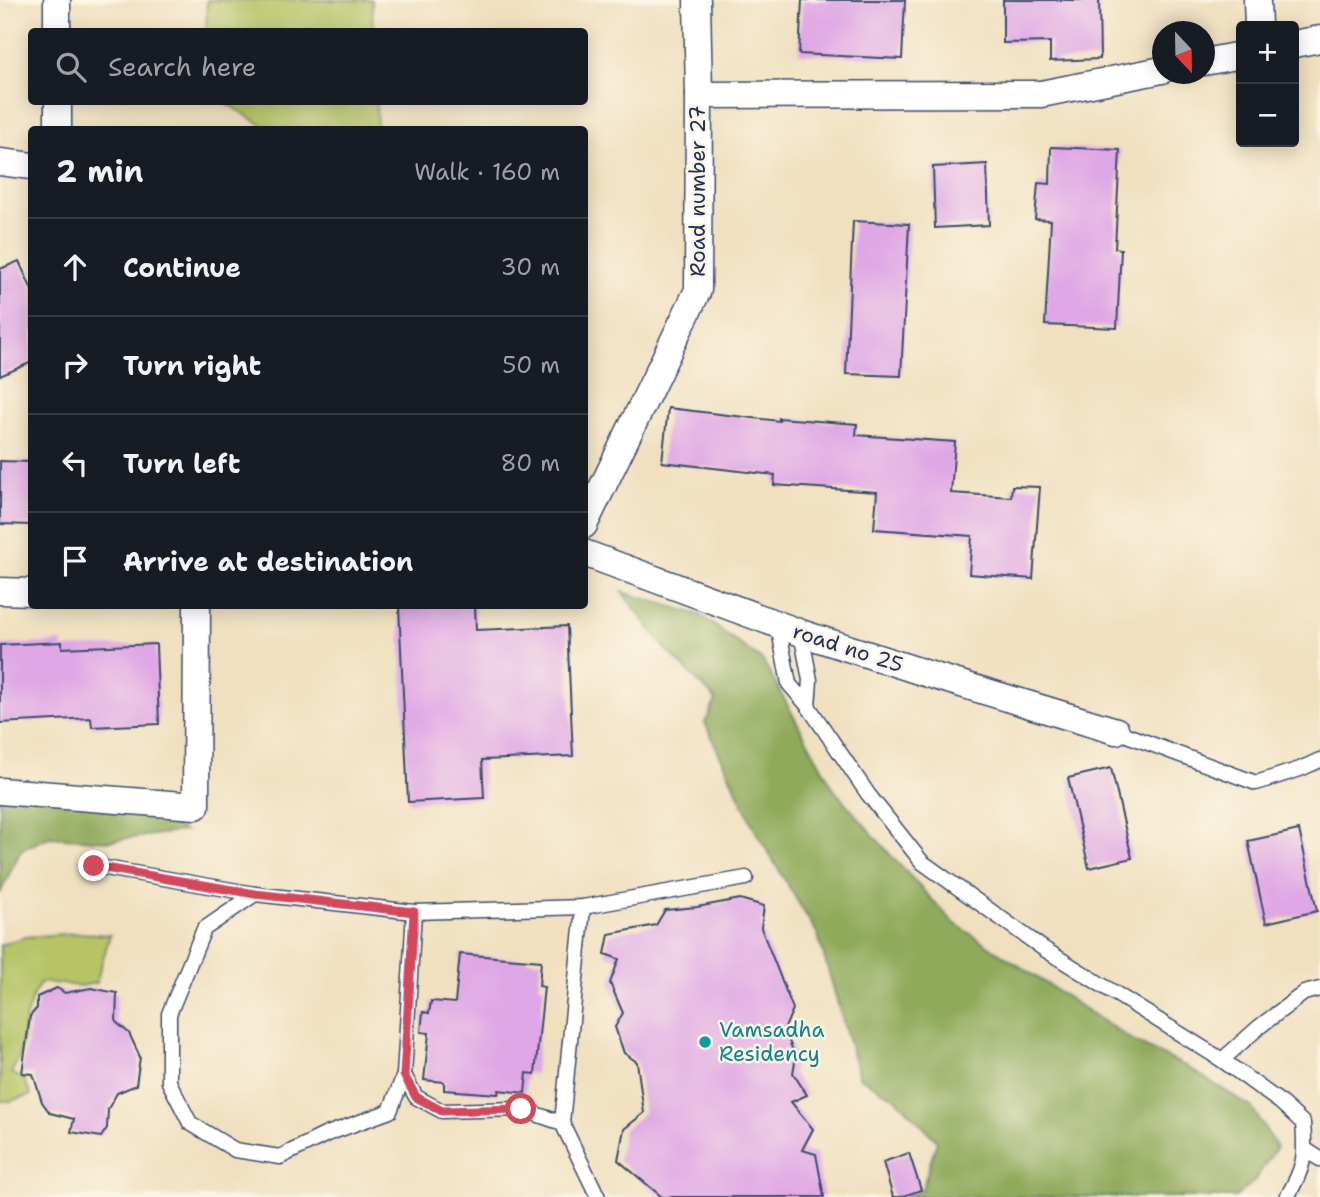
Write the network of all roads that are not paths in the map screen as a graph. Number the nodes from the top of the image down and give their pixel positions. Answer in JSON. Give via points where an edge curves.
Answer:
{"nodes":[{"id":1,"x":57,"y":0,"type":"edge"},
{"id":2,"x":697,"y":0,"type":"edge"},
{"id":3,"x":1257,"y":0,"type":"edge"},
{"id":4,"x":1258,"y":21,"type":"edge"},
{"id":5,"x":57,"y":28,"type":"edge"},
{"id":6,"x":1320,"y":39,"type":"edge"},
{"id":7,"x":1299,"y":43,"type":"edge"},
{"id":8,"x":1236,"y":56,"type":"edge"},
{"id":9,"x":1215,"y":60,"type":"edge"},
{"id":10,"x":1152,"y":72,"type":"edge"},
{"id":11,"x":699,"y":95,"type":"junction"},
{"id":12,"x":58,"y":105,"type":"edge"},
{"id":13,"x":58,"y":126,"type":"edge"},
{"id":14,"x":0,"y":162,"type":"edge"},
{"id":15,"x":28,"y":166,"type":"edge"},
{"id":16,"x":588,"y":517,"type":"edge"},
{"id":17,"x":588,"y":554,"type":"edge"},
{"id":18,"x":0,"y":591,"type":"edge"},
{"id":19,"x":28,"y":593,"type":"edge"},
{"id":20,"x":197,"y":609,"type":"edge"},
{"id":21,"x":790,"y":629,"type":"junction"},
{"id":22,"x":808,"y":706,"type":"junction"},
{"id":23,"x":1116,"y":732,"type":"joint"},
{"id":24,"x":1320,"y":760,"type":"edge"},
{"id":25,"x":0,"y":791,"type":"edge"},
{"id":26,"x":94,"y":866,"type":"dead end"},
{"id":27,"x":746,"y":878,"type":"dead end"},
{"id":28,"x":255,"y":894,"type":"junction"},
{"id":29,"x":583,"y":906,"type":"junction"},
{"id":30,"x":414,"y":912,"type":"junction"},
{"id":31,"x":1320,"y":989,"type":"edge"},
{"id":32,"x":1222,"y":1060,"type":"junction"},
{"id":33,"x":404,"y":1075,"type":"junction"},
{"id":34,"x":562,"y":1123,"type":"junction"},
{"id":35,"x":1306,"y":1150,"type":"junction"},
{"id":36,"x":1320,"y":1159,"type":"edge"},
{"id":37,"x":598,"y":1197,"type":"edge"},
{"id":38,"x":1287,"y":1197,"type":"edge"}],
"edges":[{"from":1,"to":5,"type":"street"},
{"from":2,"to":11,"type":"street","name":"Road number 27"},
{"from":3,"to":4,"type":"street"},
{"from":6,"to":7,"type":"street"},
{"from":8,"to":9,"type":"street"},
{"from":10,"to":11,"type":"street","via":[[1041,94]]},
{"from":11,"to":16,"type":"street","name":"Road number 27","via":[[698,290]]},
{"from":12,"to":13,"type":"street"},
{"from":14,"to":15,"type":"street"},
{"from":17,"to":21,"type":"street","name":"road no 25"},
{"from":18,"to":19,"type":"street"},
{"from":20,"to":25,"type":"street","via":[[196,806]]},
{"from":21,"to":22,"type":"lane","via":[[810,680]]},
{"from":21,"to":22,"type":"lane","via":[[789,684]]},
{"from":21,"to":23,"type":"street","name":"road no 25"},
{"from":22,"to":32,"type":"lane","via":[[922,862],[1044,948]]},
{"from":23,"to":24,"type":"lane","via":[[1256,783]]},
{"from":26,"to":28,"type":"lane"},
{"from":27,"to":29,"type":"lane"},
{"from":28,"to":30,"type":"lane"},
{"from":28,"to":33,"type":"lane","via":[[204,929],[169,1014],[169,1082],[190,1123],[235,1150],[280,1157],[390,1111]]},
{"from":29,"to":30,"type":"lane"},
{"from":29,"to":34,"type":"lane"},
{"from":30,"to":33,"type":"lane"},
{"from":31,"to":32,"type":"lane","via":[[1304,993]]},
{"from":32,"to":35,"type":"lane","via":[[1303,1123]]},
{"from":33,"to":34,"type":"lane","via":[[416,1097],[442,1111],[521,1109]]},
{"from":34,"to":37,"type":"lane"},
{"from":35,"to":36,"type":"lane"},
{"from":35,"to":38,"type":"lane"}]}
